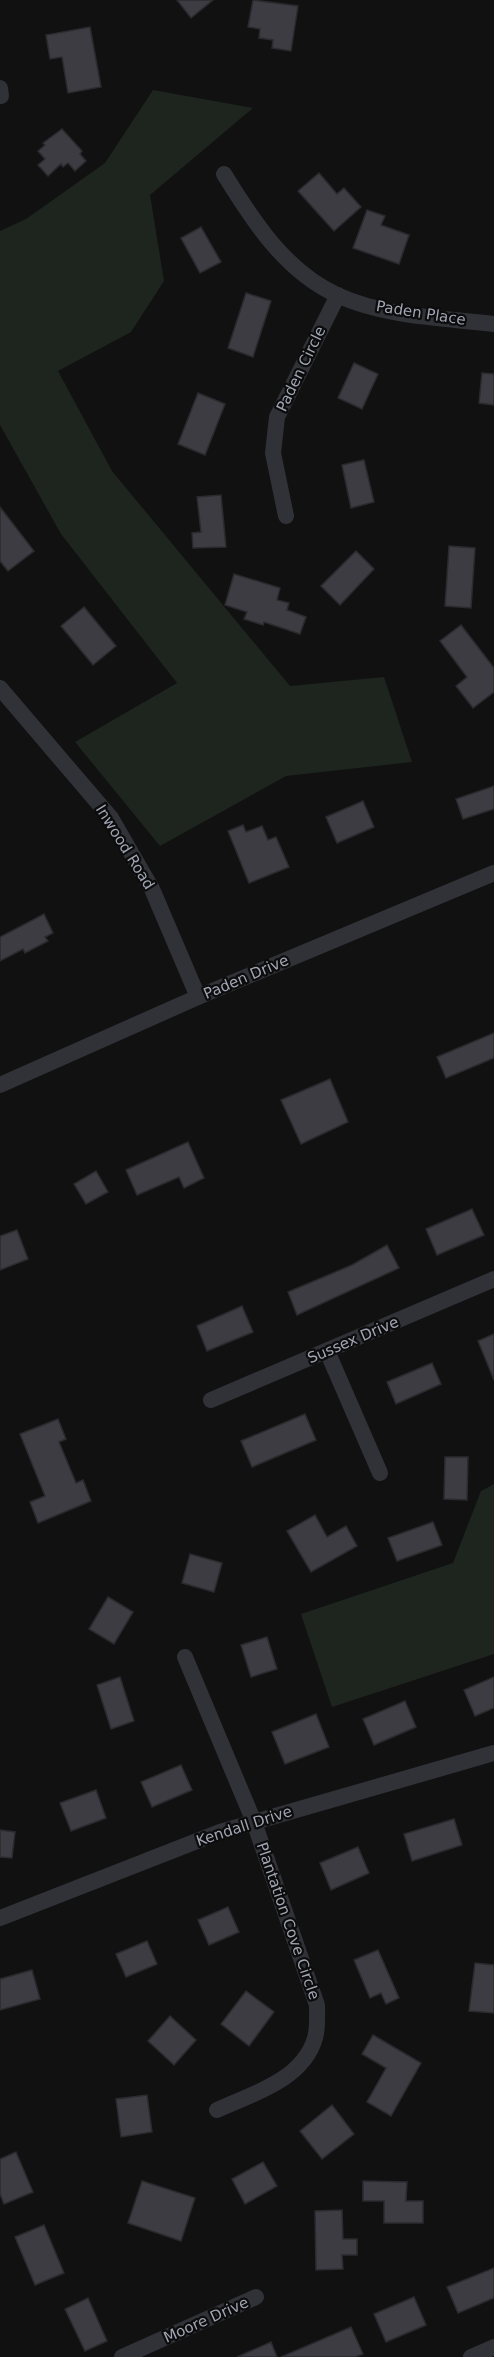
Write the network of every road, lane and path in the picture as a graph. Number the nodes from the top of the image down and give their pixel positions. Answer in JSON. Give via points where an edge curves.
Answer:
{"nodes":[{"id":1,"x":224,"y":174,"type":"dead end"},
{"id":2,"x":338,"y":295,"type":"junction"},
{"id":3,"x":494,"y":324,"type":"edge"},
{"id":4,"x":286,"y":516,"type":"dead end"},
{"id":5,"x":0,"y":688,"type":"edge"},
{"id":6,"x":494,"y":873,"type":"edge"},
{"id":7,"x":198,"y":997,"type":"junction"},
{"id":8,"x":0,"y":1085,"type":"edge"},
{"id":9,"x":494,"y":1279,"type":"edge"},
{"id":10,"x":327,"y":1351,"type":"junction"},
{"id":11,"x":211,"y":1400,"type":"dead end"},
{"id":12,"x":380,"y":1473,"type":"dead end"},
{"id":13,"x":184,"y":1657,"type":"dead end"},
{"id":14,"x":494,"y":1753,"type":"edge"},
{"id":15,"x":254,"y":1822,"type":"junction"},
{"id":16,"x":0,"y":1918,"type":"edge"},
{"id":17,"x":217,"y":2110,"type":"dead end"},
{"id":18,"x":256,"y":2297,"type":"dead end"},
{"id":19,"x":494,"y":2347,"type":"edge"},
{"id":20,"x":122,"y":2357,"type":"edge"},
{"id":21,"x":471,"y":2357,"type":"edge"}],
"edges":[{"from":1,"to":2,"type":"street","name":"Paden Place","via":[[246,211],[277,250]]},
{"from":2,"to":3,"type":"street","name":"Paden Place","via":[[402,313]]},
{"from":2,"to":4,"type":"street","name":"Paden Circle","via":[[277,417],[273,453]]},
{"from":5,"to":7,"type":"street","name":"Inwood Road","via":[[111,818],[152,889]]},
{"from":6,"to":7,"type":"street","name":"Paden Drive"},
{"from":7,"to":8,"type":"street","name":"Paden Drive"},
{"from":9,"to":10,"type":"street","name":"Sussex Drive"},
{"from":10,"to":11,"type":"street","name":"Sussex Drive"},
{"from":10,"to":12,"type":"street"},
{"from":13,"to":15,"type":"street","name":"Plantation Cove Circle"},
{"from":14,"to":15,"type":"street","name":"Kendall Drive"},
{"from":15,"to":16,"type":"street","name":"Kendall Drive"},
{"from":15,"to":17,"type":"street","name":"Plantation Cove Circle","via":[[317,2006],[316,2037],[287,2076]]},
{"from":18,"to":20,"type":"street","name":"Moore Drive"},
{"from":19,"to":21,"type":"street"}]}
